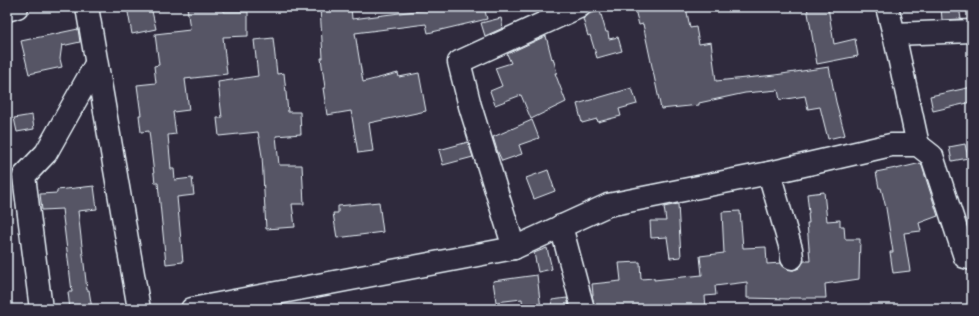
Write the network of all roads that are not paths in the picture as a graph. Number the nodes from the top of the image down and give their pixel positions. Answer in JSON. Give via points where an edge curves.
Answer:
{"nodes":[{"id":1,"x":17,"y":7,"type":"edge"},
{"id":2,"x":87,"y":7,"type":"edge"},
{"id":3,"x":579,"y":7,"type":"edge"},
{"id":4,"x":887,"y":7,"type":"edge"},
{"id":5,"x":7,"y":10,"type":"edge"},
{"id":6,"x":972,"y":31,"type":"edge"},
{"id":7,"x":894,"y":34,"type":"junction"},
{"id":8,"x":96,"y":64,"type":"junction"},
{"id":9,"x":918,"y":145,"type":"junction"},
{"id":10,"x":769,"y":172,"type":"junction"},
{"id":11,"x":561,"y":226,"type":"junction"},
{"id":12,"x":514,"y":248,"type":"junction"},
{"id":13,"x":792,"y":258,"type":"dead end"},
{"id":14,"x":972,"y":259,"type":"edge"},
{"id":15,"x":41,"y":309,"type":"edge"},
{"id":16,"x":139,"y":309,"type":"edge"},
{"id":17,"x":192,"y":309,"type":"edge"},
{"id":18,"x":583,"y":309,"type":"edge"}],
"edges":[{"from":1,"to":5,"type":"street"},
{"from":2,"to":8,"type":"street"},
{"from":3,"to":12,"type":"street","via":[[459,62]]},
{"from":4,"to":7,"type":"street"},
{"from":6,"to":7,"type":"street"},
{"from":7,"to":9,"type":"street"},
{"from":8,"to":15,"type":"street","via":[[46,153],[24,176]]},
{"from":8,"to":16,"type":"street"},
{"from":9,"to":10,"type":"street","via":[[891,145]]},
{"from":9,"to":14,"type":"street","via":[[932,156],[965,258]]},
{"from":10,"to":11,"type":"street","via":[[608,205]]},
{"from":10,"to":13,"type":"street"},
{"from":11,"to":12,"type":"street"},
{"from":11,"to":18,"type":"street"},
{"from":12,"to":17,"type":"street"}]}
